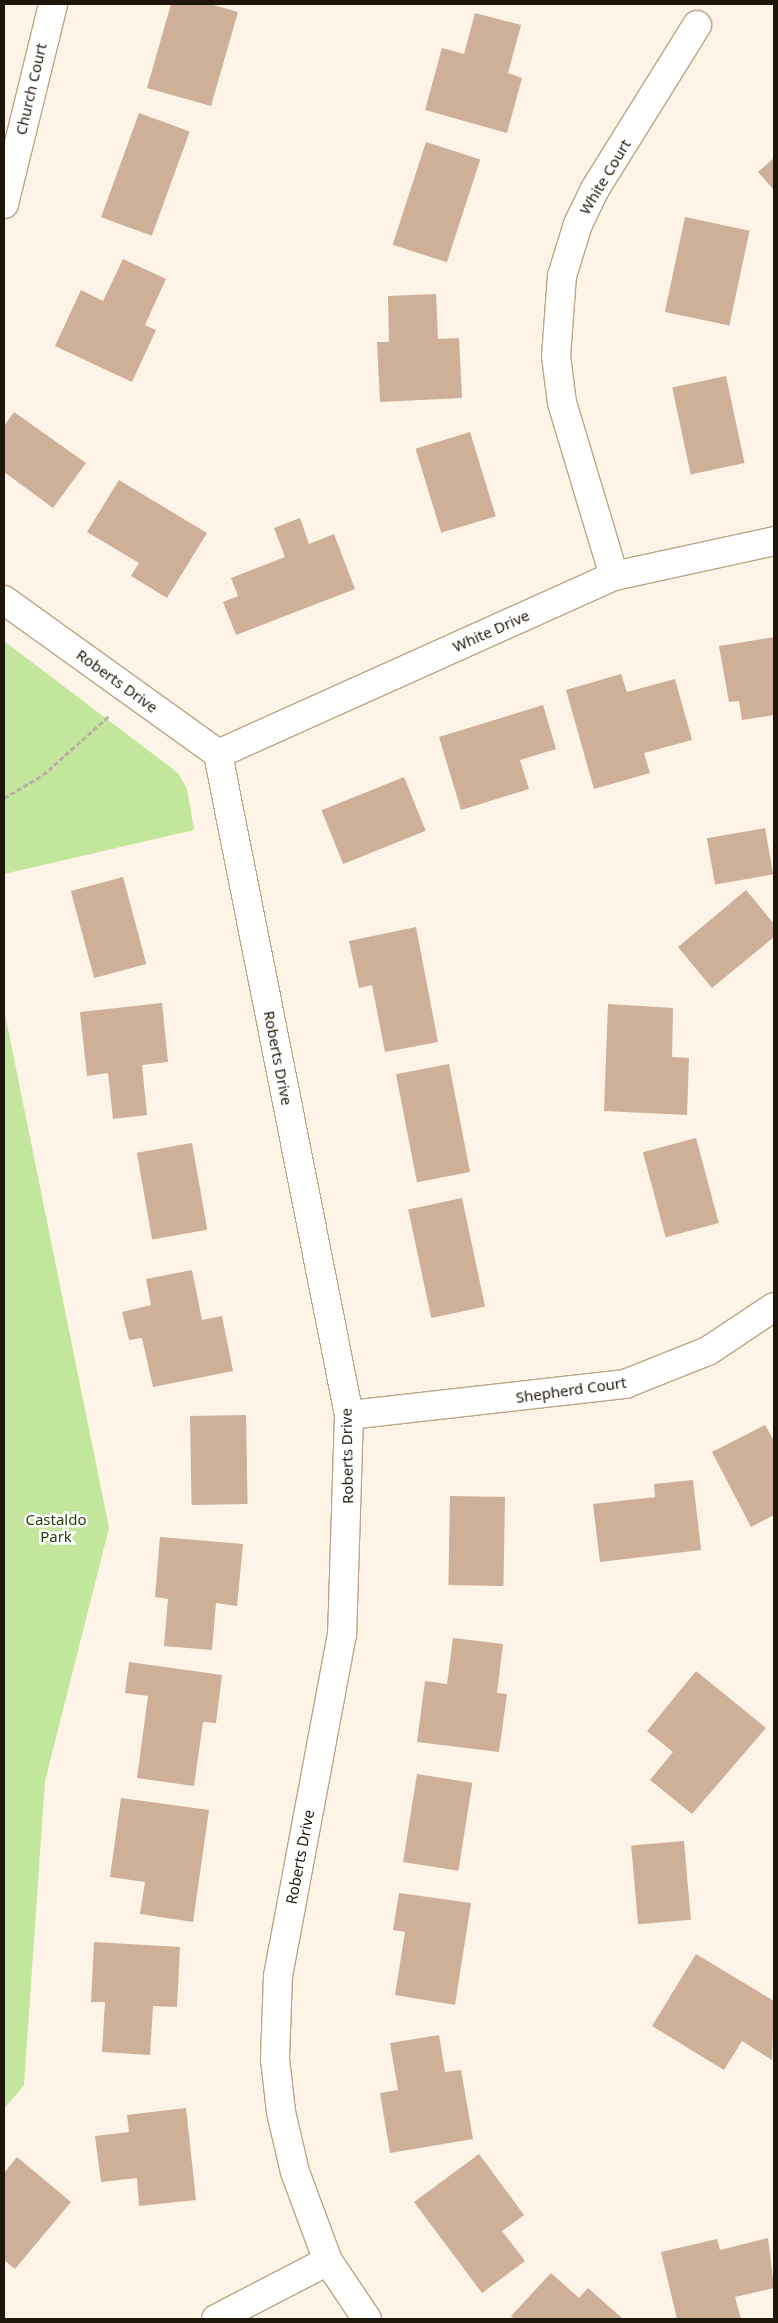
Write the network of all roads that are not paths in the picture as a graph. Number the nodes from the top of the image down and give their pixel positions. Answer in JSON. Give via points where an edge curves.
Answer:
{"nodes":[{"id":1,"x":52,"y":4,"type":"edge"},
{"id":2,"x":697,"y":25,"type":"dead end"},
{"id":3,"x":4,"y":204,"type":"edge"},
{"id":4,"x":774,"y":541,"type":"edge"},
{"id":5,"x":614,"y":576,"type":"junction"},
{"id":6,"x":4,"y":600,"type":"edge"},
{"id":7,"x":218,"y":754,"type":"junction"},
{"id":8,"x":774,"y":1307,"type":"edge"},
{"id":9,"x":349,"y":1415,"type":"junction"},
{"id":10,"x":328,"y":2261,"type":"junction"},
{"id":11,"x":216,"y":2319,"type":"edge"},
{"id":12,"x":367,"y":2319,"type":"edge"}],
"edges":[{"from":1,"to":3,"type":"street","name":"Church Court"},
{"from":2,"to":5,"type":"street","name":"White Court","via":[[595,189],[578,224],[562,276],[556,320],[562,403]]},
{"from":4,"to":5,"type":"street","name":"White Drive"},
{"from":5,"to":7,"type":"street","name":"White Drive"},
{"from":6,"to":7,"type":"street","name":"Roberts Drive"},
{"from":7,"to":9,"type":"street","name":"Roberts Drive"},
{"from":8,"to":9,"type":"street","name":"Shepherd Court","via":[[708,1351],[625,1384]]},
{"from":9,"to":10,"type":"street","name":"Roberts Drive","via":[[342,1634],[275,2011],[281,2112],[295,2172]]},
{"from":10,"to":11,"type":"street"},
{"from":10,"to":12,"type":"street","name":"Roberts Drive"}]}
